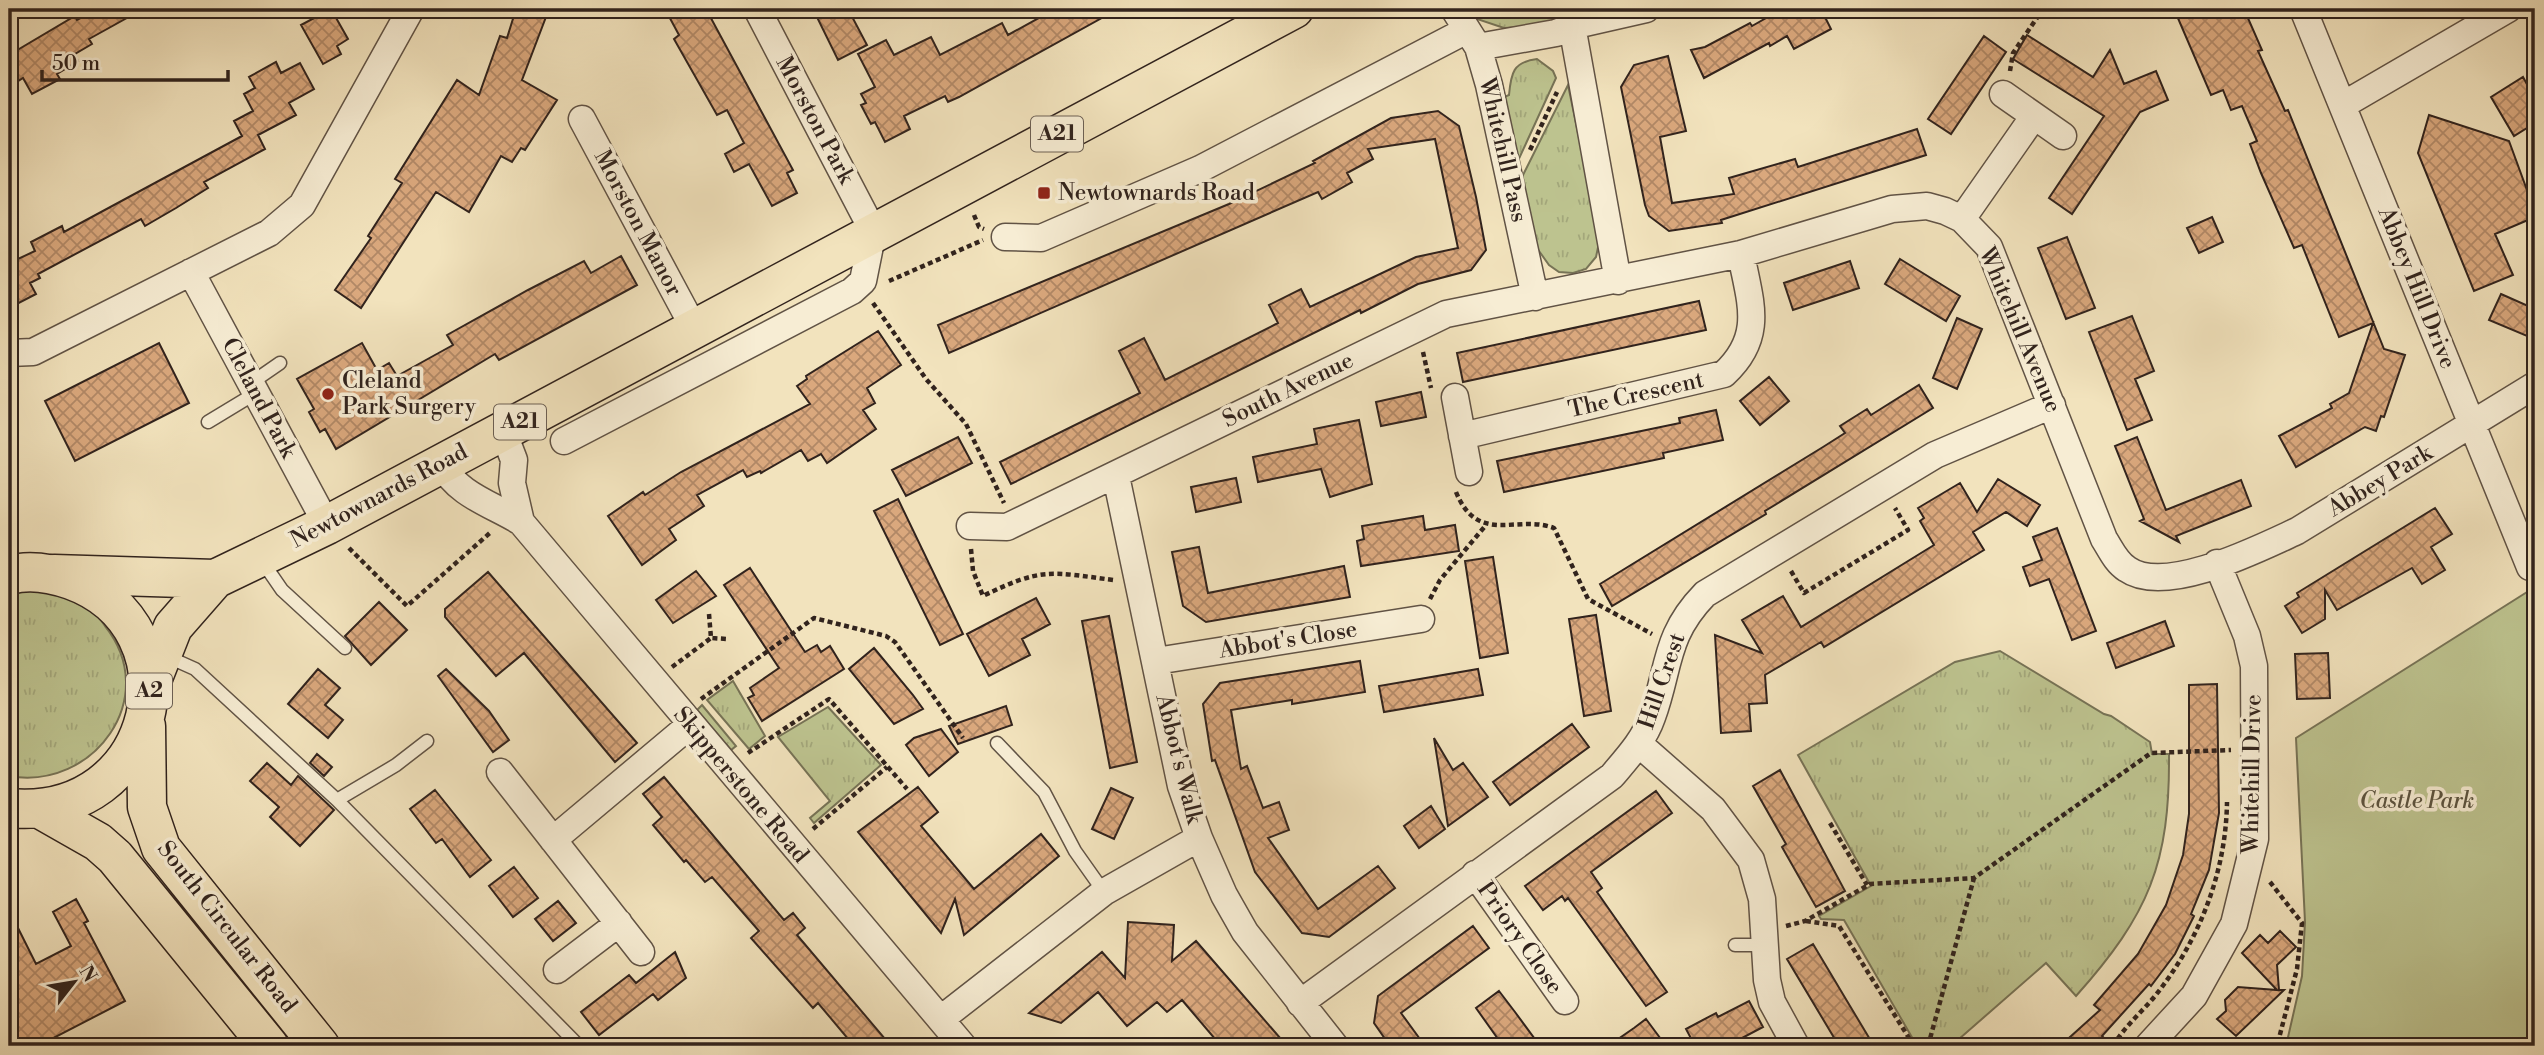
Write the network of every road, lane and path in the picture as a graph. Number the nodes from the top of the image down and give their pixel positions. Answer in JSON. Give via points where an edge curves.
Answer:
{"nodes":[{"id":1,"x":411,"y":9,"type":"edge"},
{"id":2,"x":757,"y":9,"type":"edge"},
{"id":3,"x":1294,"y":9,"type":"edge"},
{"id":4,"x":1646,"y":9,"type":"edge"},
{"id":5,"x":2043,"y":9,"type":"edge"},
{"id":6,"x":2303,"y":9,"type":"edge"},
{"id":7,"x":2508,"y":9,"type":"edge"},
{"id":8,"x":1570,"y":18,"type":"edge"},
{"id":9,"x":1466,"y":29,"type":"edge"},
{"id":10,"x":1577,"y":67,"type":"junction"},
{"id":11,"x":2003,"y":94,"type":"joint"},
{"id":12,"x":2343,"y":105,"type":"junction"},
{"id":13,"x":2034,"y":116,"type":"junction"},
{"id":14,"x":582,"y":119,"type":"dead end"},
{"id":15,"x":2063,"y":136,"type":"dead end"},
{"id":16,"x":1513,"y":192,"type":"junction"},
{"id":17,"x":1962,"y":219,"type":"junction"},
{"id":18,"x":873,"y":231,"type":"junction"},
{"id":19,"x":1005,"y":237,"type":"joint"},
{"id":20,"x":1741,"y":254,"type":"junction"},
{"id":21,"x":191,"y":272,"type":"junction"},
{"id":22,"x":863,"y":281,"type":"junction"},
{"id":23,"x":1618,"y":281,"type":"junction"},
{"id":24,"x":1535,"y":297,"type":"junction"},
{"id":25,"x":1418,"y":327,"type":"junction"},
{"id":26,"x":694,"y":328,"type":"junction"},
{"id":27,"x":9,"y":353,"type":"edge"},
{"id":28,"x":280,"y":363,"type":"dead end"},
{"id":29,"x":2535,"y":385,"type":"edge"},
{"id":30,"x":253,"y":388,"type":"junction"},
{"id":31,"x":1444,"y":395,"type":"joint"},
{"id":32,"x":2052,"y":405,"type":"junction"},
{"id":33,"x":208,"y":422,"type":"dead end"},
{"id":34,"x":2471,"y":425,"type":"junction"},
{"id":35,"x":503,"y":431,"type":"junction"},
{"id":36,"x":1462,"y":436,"type":"junction"},
{"id":37,"x":564,"y":441,"type":"dead end"},
{"id":38,"x":441,"y":463,"type":"junction"},
{"id":39,"x":1115,"y":476,"type":"junction"},
{"id":40,"x":1461,"y":479,"type":"joint"},
{"id":41,"x":1881,"y":486,"type":"junction"},
{"id":42,"x":516,"y":519,"type":"junction"},
{"id":43,"x":330,"y":523,"type":"junction"},
{"id":44,"x":1014,"y":524,"type":"junction"},
{"id":45,"x":1486,"y":525,"type":"junction"},
{"id":46,"x":970,"y":526,"type":"joint"},
{"id":47,"x":1778,"y":549,"type":"junction"},
{"id":48,"x":260,"y":557,"type":"junction"},
{"id":49,"x":2217,"y":563,"type":"junction"},
{"id":50,"x":2530,"y":567,"type":"dead end"},
{"id":51,"x":23,"y":572,"type":"edge"},
{"id":52,"x":215,"y":579,"type":"junction"},
{"id":53,"x":1138,"y":583,"type":"junction"},
{"id":54,"x":709,"y":614,"type":"dead end"},
{"id":55,"x":1421,"y":619,"type":"joint"},
{"id":56,"x":711,"y":638,"type":"junction"},
{"id":57,"x":727,"y":639,"type":"dead end"},
{"id":58,"x":1672,"y":645,"type":"junction"},
{"id":59,"x":345,"y":648,"type":"dead end"},
{"id":60,"x":1156,"y":661,"type":"junction"},
{"id":61,"x":654,"y":681,"type":"junction"},
{"id":62,"x":152,"y":686,"type":"junction"},
{"id":63,"x":686,"y":720,"type":"junction"},
{"id":64,"x":963,"y":738,"type":"dead end"},
{"id":65,"x":426,"y":741,"type":"dead end"},
{"id":66,"x":997,"y":743,"type":"dead end"},
{"id":67,"x":1639,"y":744,"type":"junction"},
{"id":68,"x":2229,"y":758,"type":"dead end"},
{"id":69,"x":887,"y":767,"type":"junction"},
{"id":70,"x":728,"y":769,"type":"junction"},
{"id":71,"x":500,"y":772,"type":"dead end"},
{"id":72,"x":907,"y":789,"type":"dead end"},
{"id":73,"x":2227,"y":794,"type":"dead end"},
{"id":74,"x":337,"y":800,"type":"junction"},
{"id":75,"x":24,"y":809,"type":"edge"},
{"id":76,"x":1830,"y":823,"type":"dead end"},
{"id":77,"x":1199,"y":838,"type":"junction"},
{"id":78,"x":553,"y":840,"type":"junction"},
{"id":79,"x":793,"y":845,"type":"junction"},
{"id":80,"x":2249,"y":871,"type":"junction"},
{"id":81,"x":1475,"y":874,"type":"junction"},
{"id":82,"x":1975,"y":878,"type":"junction"},
{"id":83,"x":1867,"y":885,"type":"junction"},
{"id":84,"x":1104,"y":892,"type":"junction"},
{"id":85,"x":1805,"y":921,"type":"junction"},
{"id":86,"x":619,"y":923,"type":"junction"},
{"id":87,"x":1765,"y":939,"type":"junction"},
{"id":88,"x":1735,"y":945,"type":"dead end"},
{"id":89,"x":641,"y":952,"type":"dead end"},
{"id":90,"x":557,"y":970,"type":"dead end"},
{"id":91,"x":1565,"y":1001,"type":"dead end"},
{"id":92,"x":1300,"y":1003,"type":"junction"},
{"id":93,"x":941,"y":1019,"type":"junction"},
{"id":94,"x":269,"y":1046,"type":"edge"},
{"id":95,"x":320,"y":1046,"type":"edge"},
{"id":96,"x":579,"y":1046,"type":"edge"},
{"id":97,"x":963,"y":1046,"type":"edge"},
{"id":98,"x":1335,"y":1046,"type":"edge"},
{"id":99,"x":1796,"y":1046,"type":"edge"},
{"id":100,"x":1914,"y":1046,"type":"edge"},
{"id":101,"x":1928,"y":1046,"type":"edge"},
{"id":102,"x":2113,"y":1046,"type":"edge"},
{"id":103,"x":2148,"y":1046,"type":"edge"},
{"id":104,"x":2277,"y":1046,"type":"edge"}],
"edges":[{"from":1,"to":21,"type":"street","via":[[302,205],[269,233]]},
{"from":2,"to":18,"type":"street","name":"Morston Park"},
{"from":3,"to":18,"type":"main road","name":"Newtownards Road","number":"A21"},
{"from":4,"to":8,"type":"street"},
{"from":5,"to":11,"type":"path","via":[[2012,53]]},
{"from":6,"to":12,"type":"street","name":"Abbey Hill Drive"},
{"from":7,"to":12,"type":"street"},
{"from":8,"to":9,"type":"street"},
{"from":8,"to":10,"type":"street"},
{"from":9,"to":16,"type":"street","name":"Whitehill Pass"},
{"from":9,"to":19,"type":"street","via":[[1200,169],[1041,238]]},
{"from":10,"to":16,"type":"path","via":[[1563,80]]},
{"from":10,"to":23,"type":"street"},
{"from":11,"to":13,"type":"street"},
{"from":12,"to":34,"type":"street","name":"Abbey Hill Drive"},
{"from":13,"to":15,"type":"street"},
{"from":13,"to":17,"type":"street"},
{"from":14,"to":26,"type":"street","name":"Morston Manor"},
{"from":16,"to":24,"type":"street","name":"Whitehill Pass"},
{"from":17,"to":20,"type":"street","name":"Whitehill Avenue","via":[[1927,206],[1892,209]]},
{"from":17,"to":32,"type":"street","name":"Whitehill Avenue","via":[[1989,247],[1997,263]]},
{"from":18,"to":22,"type":"street"},
{"from":18,"to":26,"type":"main road","name":"Newtownards Road","number":"A21"},
{"from":19,"to":22,"type":"path","via":[[982,240],[885,283]]},
{"from":20,"to":23,"type":"street","name":"Whitehill Avenue"},
{"from":20,"to":36,"type":"street","name":"The Crescent","via":[[1752,303],[1750,338],[1739,360],[1724,374]]},
{"from":21,"to":27,"type":"street","via":[[33,352]]},
{"from":21,"to":30,"type":"street","name":"Cleland Park"},
{"from":22,"to":37,"type":"street"},
{"from":22,"to":44,"type":"path","via":[[867,295],[926,379],[966,424]]},
{"from":23,"to":24,"type":"street","name":"South Avenue"},
{"from":24,"to":25,"type":"street","name":"South Avenue","via":[[1446,314]]},
{"from":25,"to":31,"type":"path"},
{"from":25,"to":39,"type":"street","name":"South Avenue"},
{"from":26,"to":35,"type":"main road","name":"Newtownards Road","number":"A21"},
{"from":28,"to":30,"type":"lane"},
{"from":29,"to":34,"type":"street","name":"Abbey Park"},
{"from":30,"to":33,"type":"lane"},
{"from":30,"to":43,"type":"street","name":"Cleland Park"},
{"from":31,"to":36,"type":"street"},
{"from":32,"to":41,"type":"street","name":"Hill Crest","via":[[1935,455]]},
{"from":32,"to":49,"type":"street","name":"Whitehill Avenue","via":[[2116,560],[2129,571],[2169,578]]},
{"from":34,"to":49,"type":"street","name":"Abbey Park","via":[[2297,531]]},
{"from":34,"to":50,"type":"street","name":"Abbey Hill Drive"},
{"from":35,"to":38,"type":"main road","name":"Newtownards Road","number":"A21"},
{"from":35,"to":42,"type":"street","name":"Skipperstone Road","via":[[514,460]]},
{"from":36,"to":40,"type":"street"},
{"from":38,"to":42,"type":"street","name":"Skipperstone Road","via":[[461,490]]},
{"from":38,"to":43,"type":"main road","name":"Newtownards Road","number":"A21"},
{"from":39,"to":44,"type":"street","name":"South Avenue"},
{"from":39,"to":53,"type":"street","name":"Abbot's Walk"},
{"from":40,"to":45,"type":"path","via":[[1459,500]]},
{"from":41,"to":47,"type":"street","name":"Hill Crest"},
{"from":41,"to":47,"type":"path","via":[[1908,530],[1804,593]]},
{"from":42,"to":43,"type":"path","via":[[407,606]]},
{"from":42,"to":61,"type":"street","name":"Skipperstone Road"},
{"from":43,"to":48,"type":"main road","name":"Newtownards Road","number":"A21"},
{"from":44,"to":46,"type":"street","name":"South Avenue"},
{"from":45,"to":55,"type":"path","via":[[1440,580]]},
{"from":45,"to":58,"type":"path","via":[[1538,522],[1553,528],[1588,599]]},
{"from":46,"to":53,"type":"path","via":[[973,571],[983,596],[1017,579],[1047,572]]},
{"from":47,"to":58,"type":"street","name":"Hill Crest","via":[[1705,594],[1687,612]]},
{"from":48,"to":52,"type":"main road","name":"Newtownards Road","number":"A21"},
{"from":48,"to":59,"type":"lane","via":[[282,590]]},
{"from":49,"to":80,"type":"street","name":"Whitehill Drive","via":[[2247,636],[2254,666],[2255,839]]},
{"from":51,"to":52,"type":"main road","name":"Newtownards Road","number":"A21"},
{"from":51,"to":62,"type":"main road","number":"A2","via":[[86,585],[113,605],[133,632]]},
{"from":52,"to":62,"type":"main road","name":"Newtownards Road","number":"A21","via":[[173,627]]},
{"from":53,"to":60,"type":"street","name":"Abbot's Walk"},
{"from":54,"to":56,"type":"path"},
{"from":55,"to":60,"type":"street","name":"Abbot's Close"},
{"from":56,"to":57,"type":"path"},
{"from":56,"to":61,"type":"path"},
{"from":58,"to":67,"type":"street","name":"Hill Crest","via":[[1652,717]]},
{"from":60,"to":77,"type":"street","name":"Abbot's Walk","via":[[1181,786]]},
{"from":61,"to":63,"type":"street","name":"Skipperstone Road"},
{"from":62,"to":74,"type":"lane","via":[[195,669]]},
{"from":62,"to":75,"type":"main road","number":"A2","via":[[132,752],[108,780],[77,800]]},
{"from":62,"to":95,"type":"main road","name":"South Circular Road","number":"A2","via":[[146,807],[161,848]]},
{"from":63,"to":64,"type":"path","via":[[814,618],[895,642]]},
{"from":63,"to":70,"type":"street","name":"Skipperstone Road"},
{"from":63,"to":78,"type":"street"},
{"from":65,"to":74,"type":"lane"},
{"from":66,"to":84,"type":"lane","via":[[1044,792],[1075,851]]},
{"from":67,"to":81,"type":"street","name":"Hill Crest","via":[[1612,776]]},
{"from":67,"to":87,"type":"street","via":[[1713,809],[1751,860],[1762,899]]},
{"from":68,"to":82,"type":"path","via":[[2235,750],[2151,753]]},
{"from":69,"to":70,"type":"path","via":[[829,699]]},
{"from":69,"to":72,"type":"path"},
{"from":69,"to":79,"type":"path"},
{"from":70,"to":79,"type":"street","name":"Skipperstone Road"},
{"from":71,"to":78,"type":"street"},
{"from":73,"to":102,"type":"path","via":[[2218,873],[2198,929],[2176,968]]},
{"from":74,"to":96,"type":"lane"},
{"from":75,"to":94,"type":"main road","name":"South Circular Road","number":"A2","via":[[98,842],[115,857]]},
{"from":76,"to":83,"type":"path"},
{"from":77,"to":84,"type":"street"},
{"from":77,"to":92,"type":"street","name":"Abbot's Walk","via":[[1245,932]]},
{"from":78,"to":86,"type":"street"},
{"from":79,"to":93,"type":"street","name":"Skipperstone Road"},
{"from":80,"to":103,"type":"street","name":"Whitehill Drive","via":[[2234,924],[2194,996]]},
{"from":80,"to":104,"type":"path","via":[[2266,878],[2302,923],[2297,969]]},
{"from":81,"to":91,"type":"street","name":"Priory Close"},
{"from":81,"to":92,"type":"street","name":"Hill Crest"},
{"from":82,"to":83,"type":"path"},
{"from":82,"to":101,"type":"path"},
{"from":83,"to":85,"type":"path"},
{"from":84,"to":93,"type":"street"},
{"from":85,"to":87,"type":"path"},
{"from":85,"to":100,"type":"path","via":[[1839,926]]},
{"from":86,"to":89,"type":"street"},
{"from":86,"to":90,"type":"street"},
{"from":87,"to":88,"type":"lane"},
{"from":87,"to":99,"type":"street","via":[[1765,972],[1772,1002]]},
{"from":92,"to":98,"type":"street","name":"Abbot's Walk"},
{"from":93,"to":97,"type":"street","name":"Skipperstone Road"}]}
